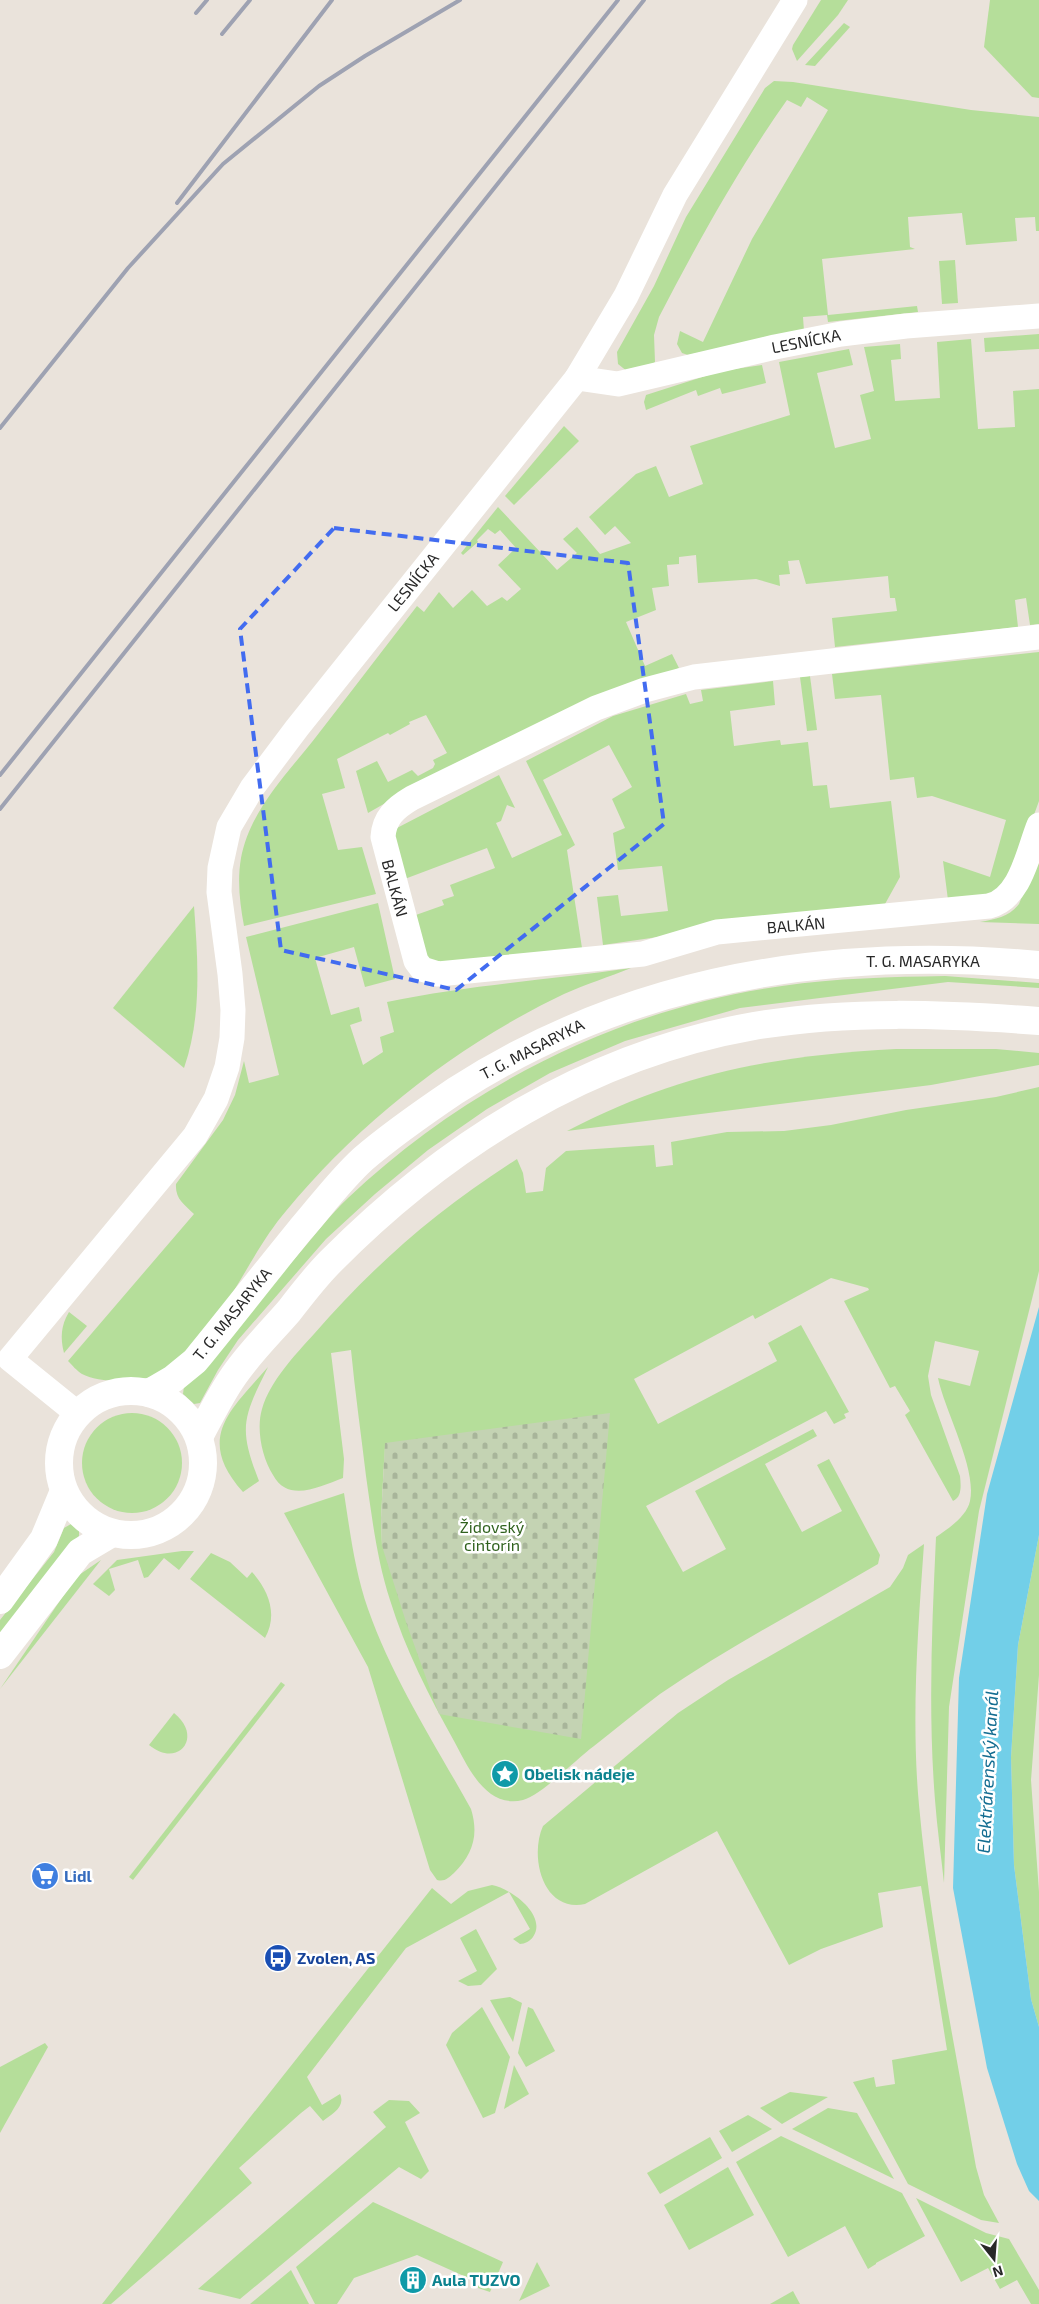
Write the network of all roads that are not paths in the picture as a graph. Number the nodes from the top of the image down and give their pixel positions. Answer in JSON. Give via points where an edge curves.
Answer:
{"nodes":[{"id":1,"x":795,"y":0,"type":"edge"},
{"id":2,"x":1039,"y":316,"type":"edge"},
{"id":3,"x":576,"y":378,"type":"junction"},
{"id":4,"x":1039,"y":637,"type":"edge"},
{"id":5,"x":1039,"y":825,"type":"edge"},
{"id":6,"x":1039,"y":965,"type":"edge"},
{"id":7,"x":1039,"y":1021,"type":"edge"},
{"id":8,"x":149,"y":1393,"type":"junction"},
{"id":9,"x":78,"y":1414,"type":"junction"},
{"id":10,"x":198,"y":1437,"type":"junction"},
{"id":11,"x":64,"y":1492,"type":"junction"},
{"id":12,"x":112,"y":1532,"type":"junction"},
{"id":13,"x":0,"y":1600,"type":"edge"},
{"id":14,"x":0,"y":1655,"type":"edge"}],
"edges":[{"from":1,"to":3,"type":"street","name":"LESNÍCKA","via":[[679,188],[626,296]]},
{"from":2,"to":3,"type":"street","name":"LESNÍCKA","via":[[841,334],[775,346],[618,384]]},
{"from":3,"to":9,"type":"street","name":"LESNÍCKA","via":[[303,720],[252,788],[228,827],[219,892],[233,1010],[232,1038],[227,1067],[216,1099],[195,1136],[10,1359]]},
{"from":4,"to":5,"type":"street","name":"BALKÁN","via":[[694,677],[644,690],[596,708],[412,798],[386,821],[383,838],[416,961],[422,970],[438,974],[643,954],[717,932],[990,906],[1000,903],[1012,892]]},
{"from":6,"to":8,"type":"street","name":"T. G. MASARYKA","via":[[990,960],[855,961],[744,975],[644,1000],[593,1018],[541,1042],[482,1074],[433,1106],[362,1160],[324,1201],[196,1361]]},
{"from":7,"to":10,"type":"street","via":[[915,1015],[802,1019],[753,1026],[670,1047],[570,1085],[510,1117],[450,1157],[391,1205],[329,1263],[232,1378]]},
{"from":8,"to":9,"type":"street","via":[[110,1394],[87,1405]]},
{"from":8,"to":10,"type":"street","via":[[179,1409]]},
{"from":9,"to":11,"type":"street","via":[[64,1434],[59,1456],[58,1469]]},
{"from":10,"to":12,"type":"street","via":[[203,1456],[202,1476],[196,1495],[185,1511],[169,1524],[151,1532],[131,1535]]},
{"from":11,"to":12,"type":"street","via":[[83,1518]]},
{"from":11,"to":13,"type":"street","via":[[44,1539]]},
{"from":12,"to":14,"type":"street","via":[[80,1552]]}]}
